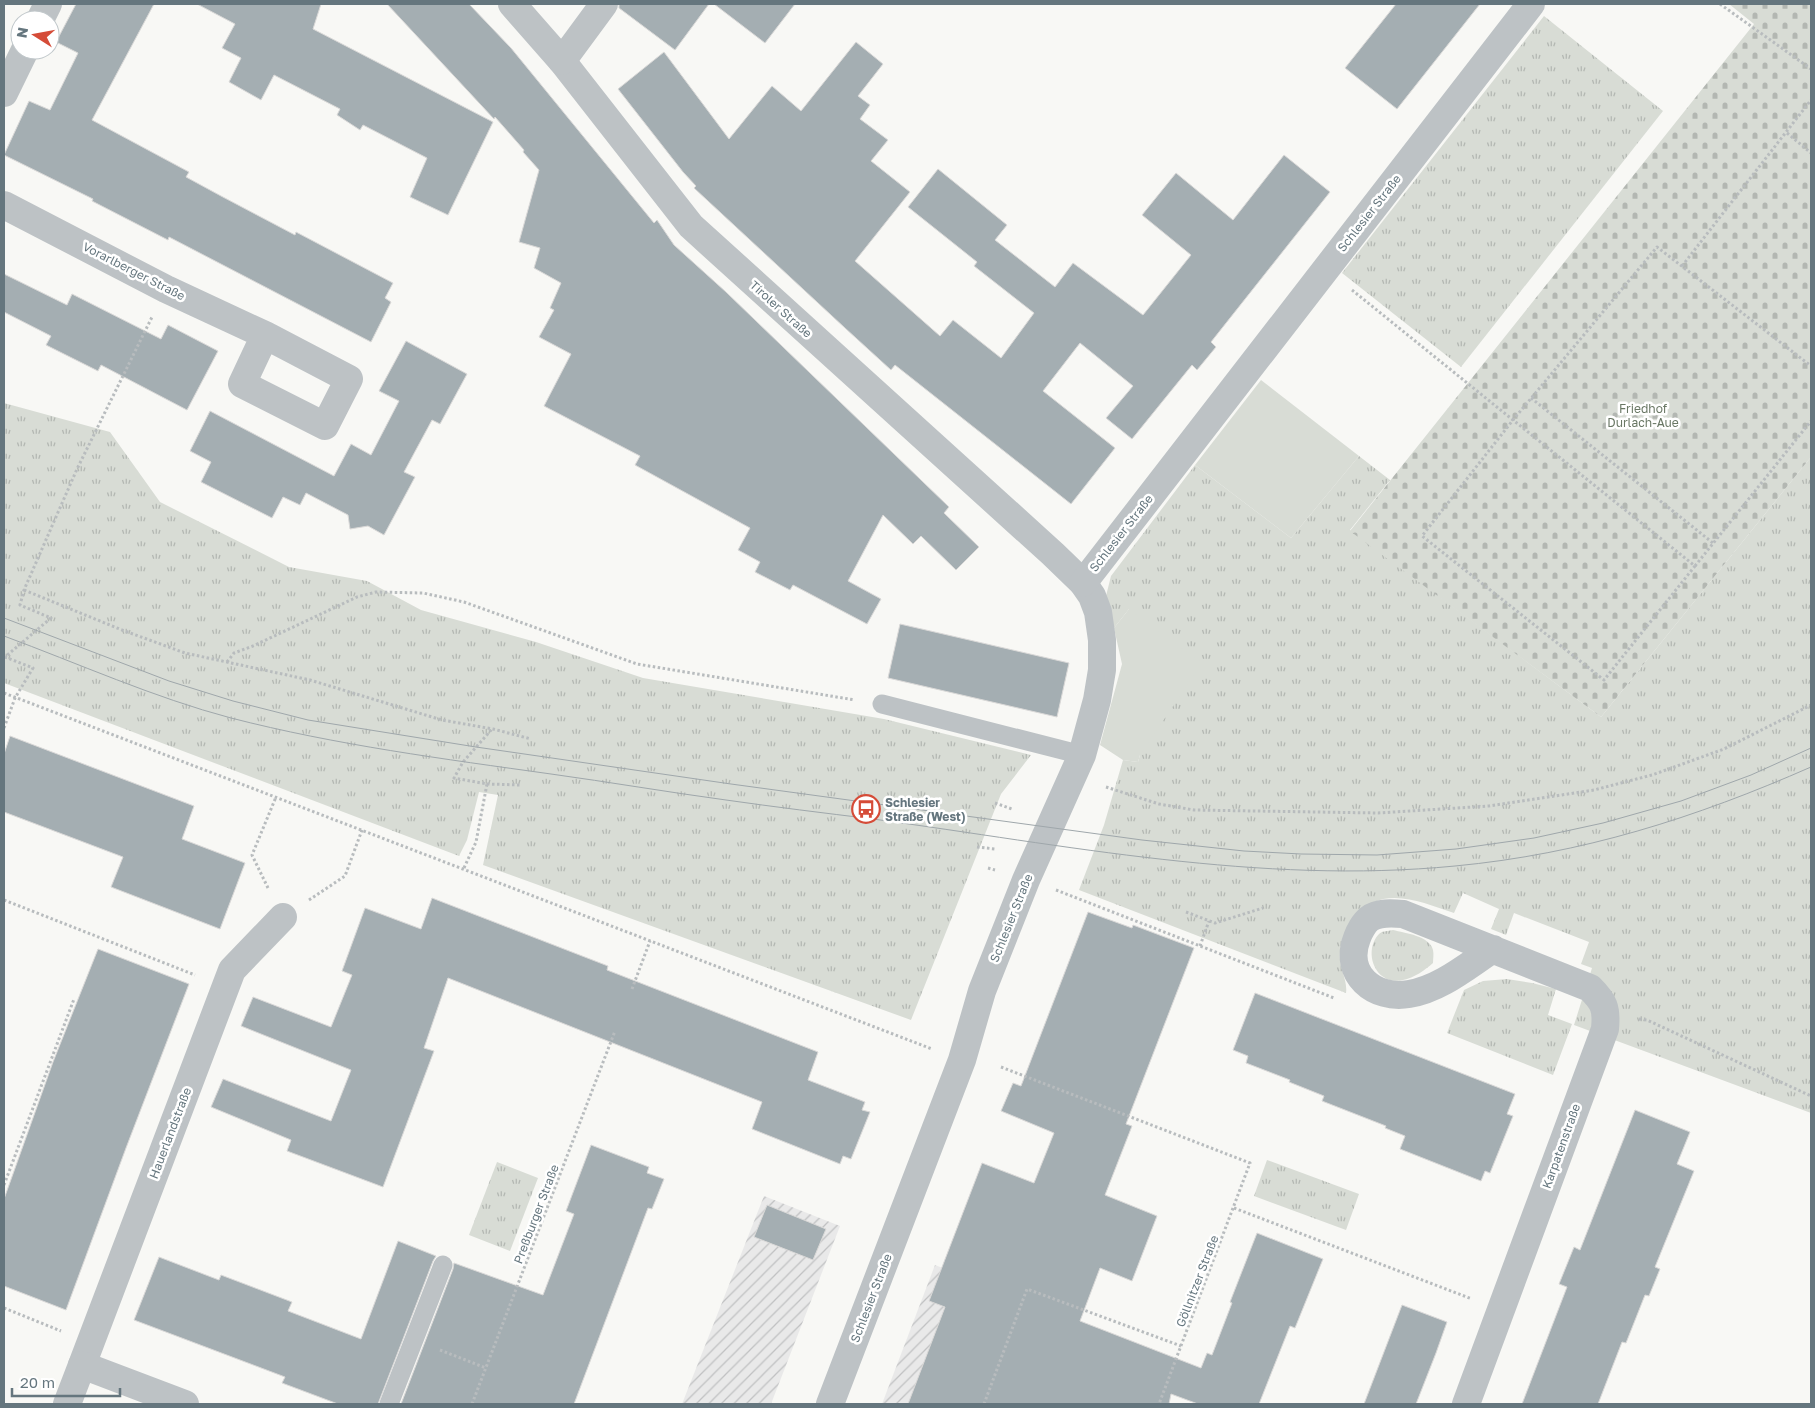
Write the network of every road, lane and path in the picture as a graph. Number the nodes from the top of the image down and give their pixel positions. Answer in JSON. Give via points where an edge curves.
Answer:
{"nodes":[{"id":1,"x":512,"y":4,"type":"edge"},
{"id":2,"x":604,"y":4,"type":"edge"},
{"id":3,"x":1531,"y":4,"type":"edge"},
{"id":4,"x":1720,"y":4,"type":"edge"},
{"id":5,"x":20,"y":60,"type":"edge"},
{"id":6,"x":562,"y":61,"type":"junction"},
{"id":7,"x":1811,"y":69,"type":"edge"},
{"id":8,"x":4,"y":93,"type":"edge"},
{"id":9,"x":1811,"y":100,"type":"edge"},
{"id":10,"x":1787,"y":133,"type":"junction"},
{"id":11,"x":1811,"y":153,"type":"edge"},
{"id":12,"x":4,"y":205,"type":"edge"},
{"id":13,"x":1682,"y":266,"type":"junction"},
{"id":14,"x":1326,"y":269,"type":"junction"},
{"id":15,"x":166,"y":288,"type":"junction"},
{"id":16,"x":265,"y":335,"type":"dead end"},
{"id":17,"x":1811,"y":366,"type":"edge"},
{"id":18,"x":1530,"y":398,"type":"junction"},
{"id":19,"x":1513,"y":420,"type":"junction"},
{"id":20,"x":1811,"y":421,"type":"edge"},
{"id":21,"x":1713,"y":543,"type":"junction"},
{"id":22,"x":1695,"y":566,"type":"junction"},
{"id":23,"x":1083,"y":583,"type":"junction"},
{"id":24,"x":24,"y":590,"type":"junction"},
{"id":25,"x":227,"y":662,"type":"junction"},
{"id":26,"x":4,"y":693,"type":"edge"},
{"id":27,"x":15,"y":698,"type":"junction"},
{"id":28,"x":882,"y":704,"type":"joint"},
{"id":29,"x":1811,"y":706,"type":"edge"},
{"id":30,"x":4,"y":728,"type":"edge"},
{"id":31,"x":492,"y":729,"type":"junction"},
{"id":32,"x":531,"y":739,"type":"dead end"},
{"id":33,"x":1082,"y":755,"type":"junction"},
{"id":34,"x":487,"y":784,"type":"junction"},
{"id":35,"x":521,"y":785,"type":"dead end"},
{"id":36,"x":1106,"y":787,"type":"dead end"},
{"id":37,"x":276,"y":797,"type":"junction"},
{"id":38,"x":995,"y":803,"type":"dead end"},
{"id":39,"x":1012,"y":809,"type":"dead end"},
{"id":40,"x":362,"y":830,"type":"junction"},
{"id":41,"x":978,"y":847,"type":"dead end"},
{"id":42,"x":996,"y":849,"type":"dead end"},
{"id":43,"x":464,"y":868,"type":"junction"},
{"id":44,"x":1066,"y":893,"type":"dead end"},
{"id":45,"x":4,"y":900,"type":"edge"},
{"id":46,"x":1263,"y":908,"type":"dead end"},
{"id":47,"x":1186,"y":912,"type":"dead end"},
{"id":48,"x":283,"y":917,"type":"junction"},
{"id":49,"x":1209,"y":921,"type":"junction"},
{"id":50,"x":650,"y":941,"type":"junction"},
{"id":51,"x":1200,"y":946,"type":"junction"},
{"id":52,"x":1493,"y":950,"type":"junction"},
{"id":53,"x":226,"y":988,"type":"junction"},
{"id":54,"x":632,"y":989,"type":"dead end"},
{"id":55,"x":1336,"y":998,"type":"dead end"},
{"id":56,"x":74,"y":999,"type":"dead end"},
{"id":57,"x":1606,"y":1015,"type":"junction"},
{"id":58,"x":616,"y":1031,"type":"dead end"},
{"id":59,"x":962,"y":1060,"type":"junction"},
{"id":60,"x":1001,"y":1067,"type":"dead end"},
{"id":61,"x":1811,"y":1096,"type":"edge"},
{"id":62,"x":4,"y":1185,"type":"edge"},
{"id":63,"x":1234,"y":1208,"type":"junction"},
{"id":64,"x":443,"y":1265,"type":"dead end"},
{"id":65,"x":4,"y":1308,"type":"edge"},
{"id":66,"x":1501,"y":1310,"type":"junction"},
{"id":67,"x":414,"y":1340,"type":"junction"},
{"id":68,"x":1181,"y":1346,"type":"junction"},
{"id":69,"x":86,"y":1354,"type":"junction"},
{"id":70,"x":486,"y":1368,"type":"junction"},
{"id":71,"x":67,"y":1404,"type":"edge"},
{"id":72,"x":185,"y":1404,"type":"edge"},
{"id":73,"x":389,"y":1404,"type":"edge"},
{"id":74,"x":472,"y":1404,"type":"edge"},
{"id":75,"x":830,"y":1404,"type":"edge"},
{"id":76,"x":984,"y":1404,"type":"edge"},
{"id":77,"x":1159,"y":1404,"type":"edge"},
{"id":78,"x":1466,"y":1404,"type":"edge"}],
"edges":[{"from":1,"to":6,"type":"street","name":"Tiroler Straße"},
{"from":2,"to":6,"type":"street"},
{"from":3,"to":14,"type":"street","name":"Schlesier Straße"},
{"from":4,"to":7,"type":"path"},
{"from":5,"to":8,"type":"street"},
{"from":6,"to":23,"type":"street","name":"Tiroler Straße","via":[[691,226]]},
{"from":9,"to":10,"type":"path"},
{"from":10,"to":11,"type":"path"},
{"from":10,"to":13,"type":"path"},
{"from":12,"to":15,"type":"street","name":"Vorarlberger Straße"},
{"from":13,"to":17,"type":"path"},
{"from":13,"to":18,"type":"path","via":[[1656,247]]},
{"from":14,"to":19,"type":"path"},
{"from":14,"to":23,"type":"street","name":"Schlesier Straße"},
{"from":15,"to":16,"type":"street","name":"Vorarlberger Straße"},
{"from":15,"to":24,"type":"path","via":[[77,469]]},
{"from":18,"to":19,"type":"path"},
{"from":18,"to":21,"type":"path"},
{"from":19,"to":22,"type":"path"},
{"from":19,"to":22,"type":"path","via":[[1422,536],[1604,680]]},
{"from":20,"to":21,"type":"path"},
{"from":21,"to":22,"type":"path"},
{"from":23,"to":33,"type":"street","name":"Schlesier Straße","via":[[1098,612],[1102,670]]},
{"from":24,"to":25,"type":"path","via":[[122,630]]},
{"from":24,"to":27,"type":"path","via":[[20,605],[51,618],[5,657],[33,668]]},
{"from":25,"to":28,"type":"path","via":[[234,653],[357,597],[376,592],[423,593],[464,602],[637,664]]},
{"from":25,"to":31,"type":"path","via":[[310,680],[442,720]]},
{"from":26,"to":27,"type":"path"},
{"from":27,"to":30,"type":"path"},
{"from":27,"to":37,"type":"path"},
{"from":28,"to":33,"type":"lane"},
{"from":29,"to":36,"type":"path","via":[[1724,749],[1652,775],[1594,790],[1489,806],[1378,813],[1194,810],[1159,804]]},
{"from":31,"to":32,"type":"path"},
{"from":31,"to":34,"type":"path","via":[[454,778]]},
{"from":33,"to":59,"type":"street","name":"Schlesier Straße","via":[[1026,880],[982,991]]},
{"from":34,"to":35,"type":"path"},
{"from":34,"to":43,"type":"path","via":[[476,842]]},
{"from":37,"to":40,"type":"path"},
{"from":37,"to":48,"type":"path","via":[[252,856]]},
{"from":38,"to":39,"type":"path"},
{"from":40,"to":43,"type":"path"},
{"from":40,"to":48,"type":"path","via":[[345,876]]},
{"from":41,"to":42,"type":"path"},
{"from":43,"to":50,"type":"path"},
{"from":44,"to":51,"type":"path"},
{"from":45,"to":53,"type":"path"},
{"from":46,"to":49,"type":"path","via":[[1215,923]]},
{"from":47,"to":49,"type":"path"},
{"from":48,"to":53,"type":"street","name":"Hauerlandstraße","via":[[232,970]]},
{"from":49,"to":51,"type":"path"},
{"from":50,"to":54,"type":"path"},
{"from":50,"to":59,"type":"path"},
{"from":51,"to":55,"type":"path"},
{"from":52,"to":52,"type":"street","via":[[1403,914],[1386,913],[1370,918],[1359,932],[1353,951],[1355,966],[1363,981],[1380,993],[1395,996],[1431,988]]},
{"from":52,"to":57,"type":"street","via":[[1590,988],[1601,1000]]},
{"from":53,"to":69,"type":"street","name":"Hauerlandstraße"},
{"from":56,"to":62,"type":"path"},
{"from":57,"to":61,"type":"path","via":[[1647,1020]]},
{"from":57,"to":66,"type":"street","name":"Karpatenstraße","via":[[1605,1029]]},
{"from":58,"to":70,"type":"path","name":"Preßburger Straße"},
{"from":59,"to":75,"type":"street","name":"Schlesier Straße"},
{"from":60,"to":63,"type":"path","name":"Göllnitzer Straße","via":[[1250,1163]]},
{"from":63,"to":66,"type":"path"},
{"from":63,"to":68,"type":"path","name":"Göllnitzer Straße"},
{"from":64,"to":67,"type":"lane"},
{"from":65,"to":69,"type":"path"},
{"from":66,"to":78,"type":"street","name":"Karpatenstraße"},
{"from":67,"to":70,"type":"path"},
{"from":67,"to":73,"type":"lane"},
{"from":68,"to":76,"type":"path","via":[[1027,1289]]},
{"from":68,"to":77,"type":"path","name":"Göllnitzer Straße"},
{"from":69,"to":71,"type":"street","name":"Hauerlandstraße"},
{"from":69,"to":72,"type":"street"},
{"from":70,"to":74,"type":"path","name":"Preßburger Straße"}]}
